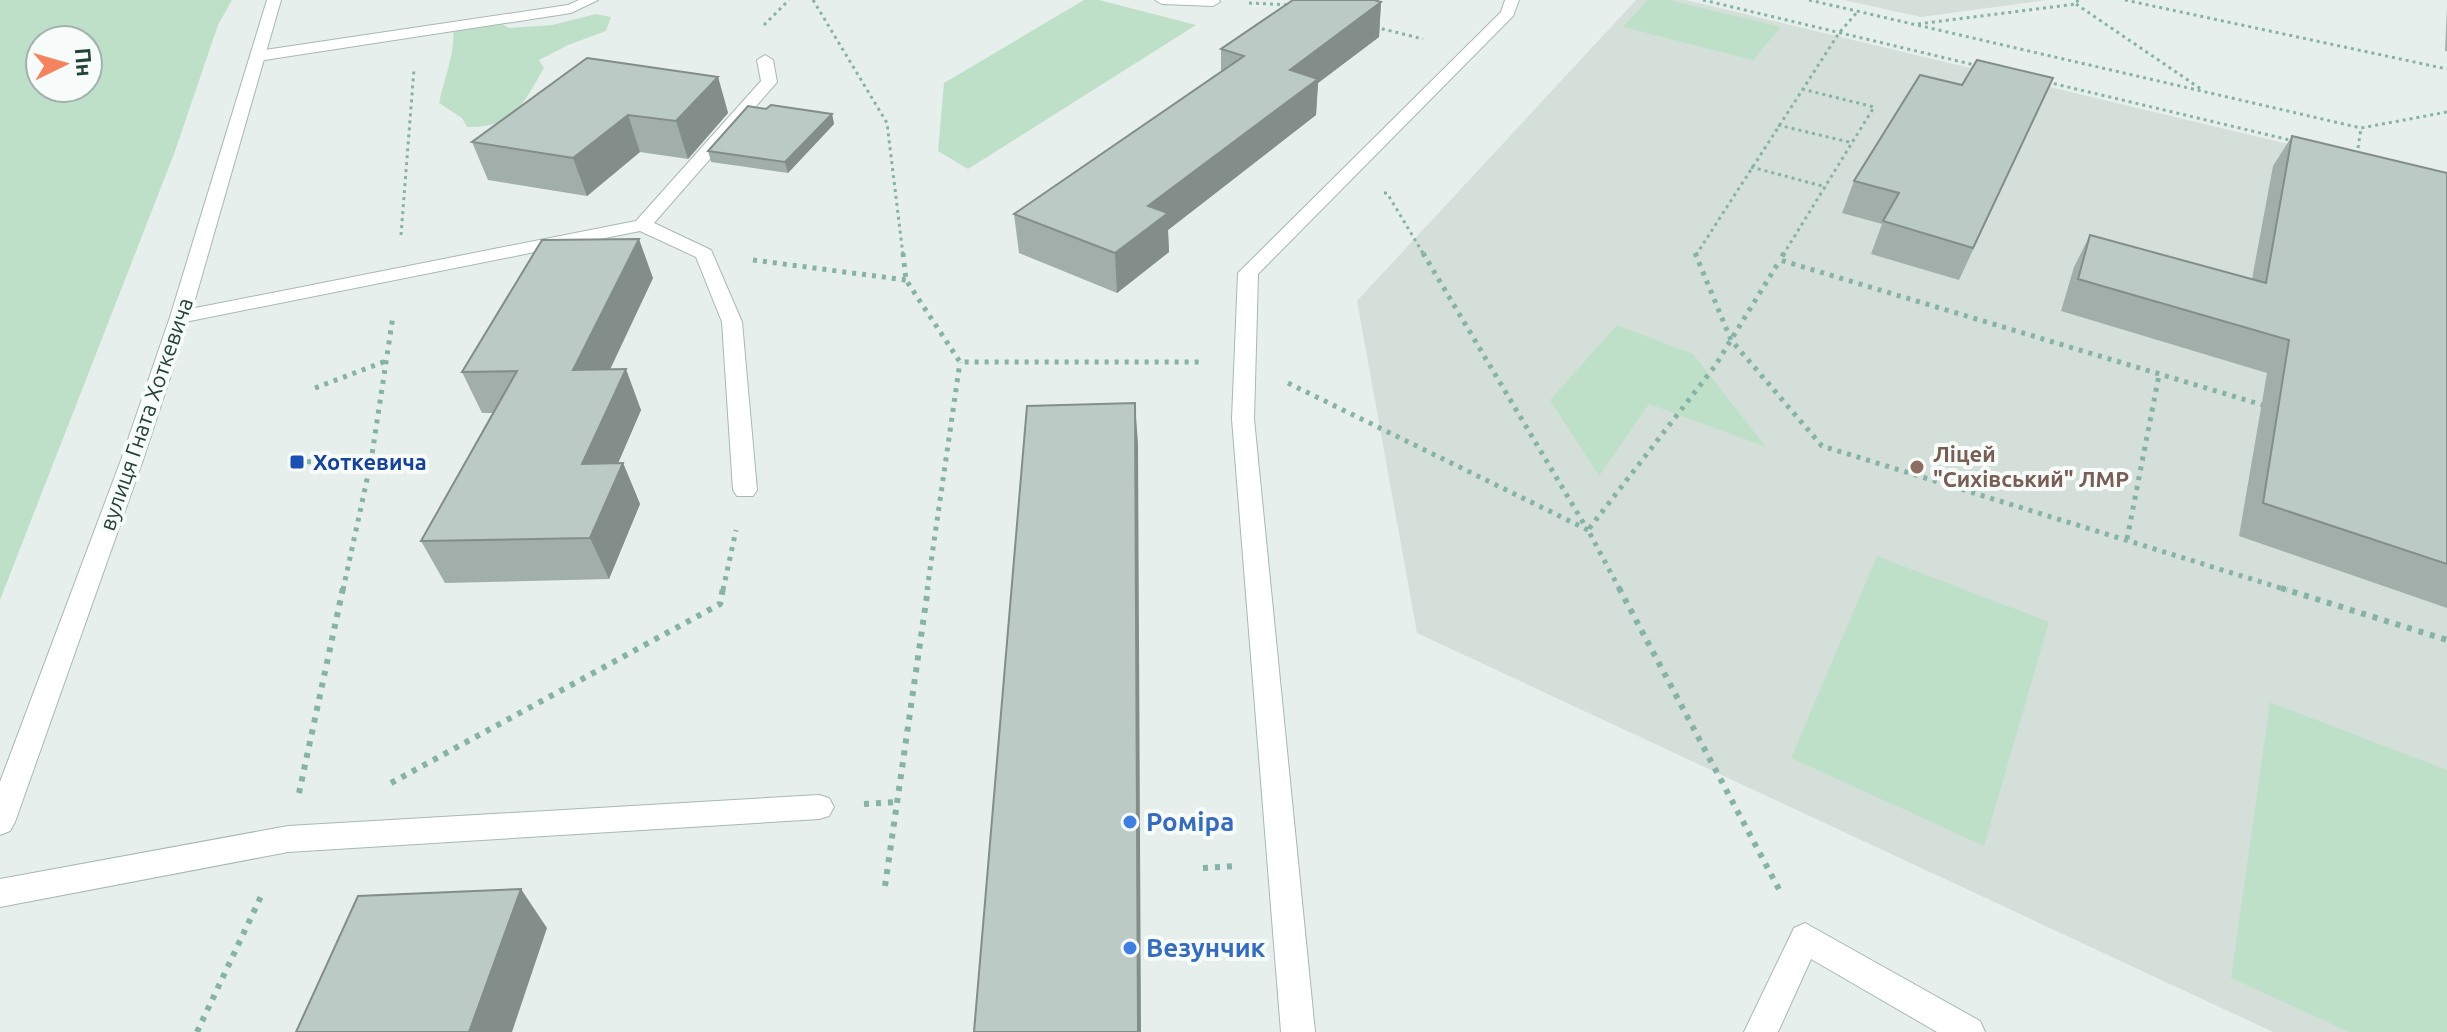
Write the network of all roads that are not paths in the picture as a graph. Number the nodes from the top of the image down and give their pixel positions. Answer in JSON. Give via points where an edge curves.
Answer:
{"nodes":[{"id":1,"x":274,"y":0,"type":"edge"},
{"id":2,"x":591,"y":0,"type":"edge"},
{"id":3,"x":1162,"y":0,"type":"edge"},
{"id":4,"x":1512,"y":0,"type":"edge"},
{"id":5,"x":1213,"y":2,"type":"road end"},
{"id":6,"x":258,"y":56,"type":"junction"},
{"id":7,"x":765,"y":60,"type":"dead end"},
{"id":8,"x":642,"y":225,"type":"junction"},
{"id":9,"x":180,"y":317,"type":"junction"},
{"id":10,"x":745,"y":490,"type":"road end"},
{"id":11,"x":819,"y":807,"type":"dead end"},
{"id":12,"x":0,"y":822,"type":"edge"},
{"id":13,"x":0,"y":893,"type":"edge"},
{"id":14,"x":1298,"y":1032,"type":"edge"},
{"id":15,"x":1761,"y":1032,"type":"edge"},
{"id":16,"x":1968,"y":1032,"type":"edge"}],
"edges":[{"from":1,"to":6,"type":"street","name":"вулиця Гната Хоткевича"},
{"from":2,"to":6,"type":"street","via":[[571,9]]},
{"from":3,"to":5,"type":"street"},
{"from":4,"to":14,"type":"street","via":[[1508,13],[1248,273],[1243,419]]},
{"from":6,"to":9,"type":"street","name":"вулиця Гната Хоткевича"},
{"from":7,"to":8,"type":"street","via":[[769,82]]},
{"from":8,"to":9,"type":"street"},
{"from":8,"to":10,"type":"street","via":[[704,254],[732,322]]},
{"from":9,"to":12,"type":"street","name":"вулиця Гната Хоткевича"},
{"from":11,"to":13,"type":"street","via":[[288,839]]},
{"from":15,"to":16,"type":"street","via":[[1805,938]]}]}
